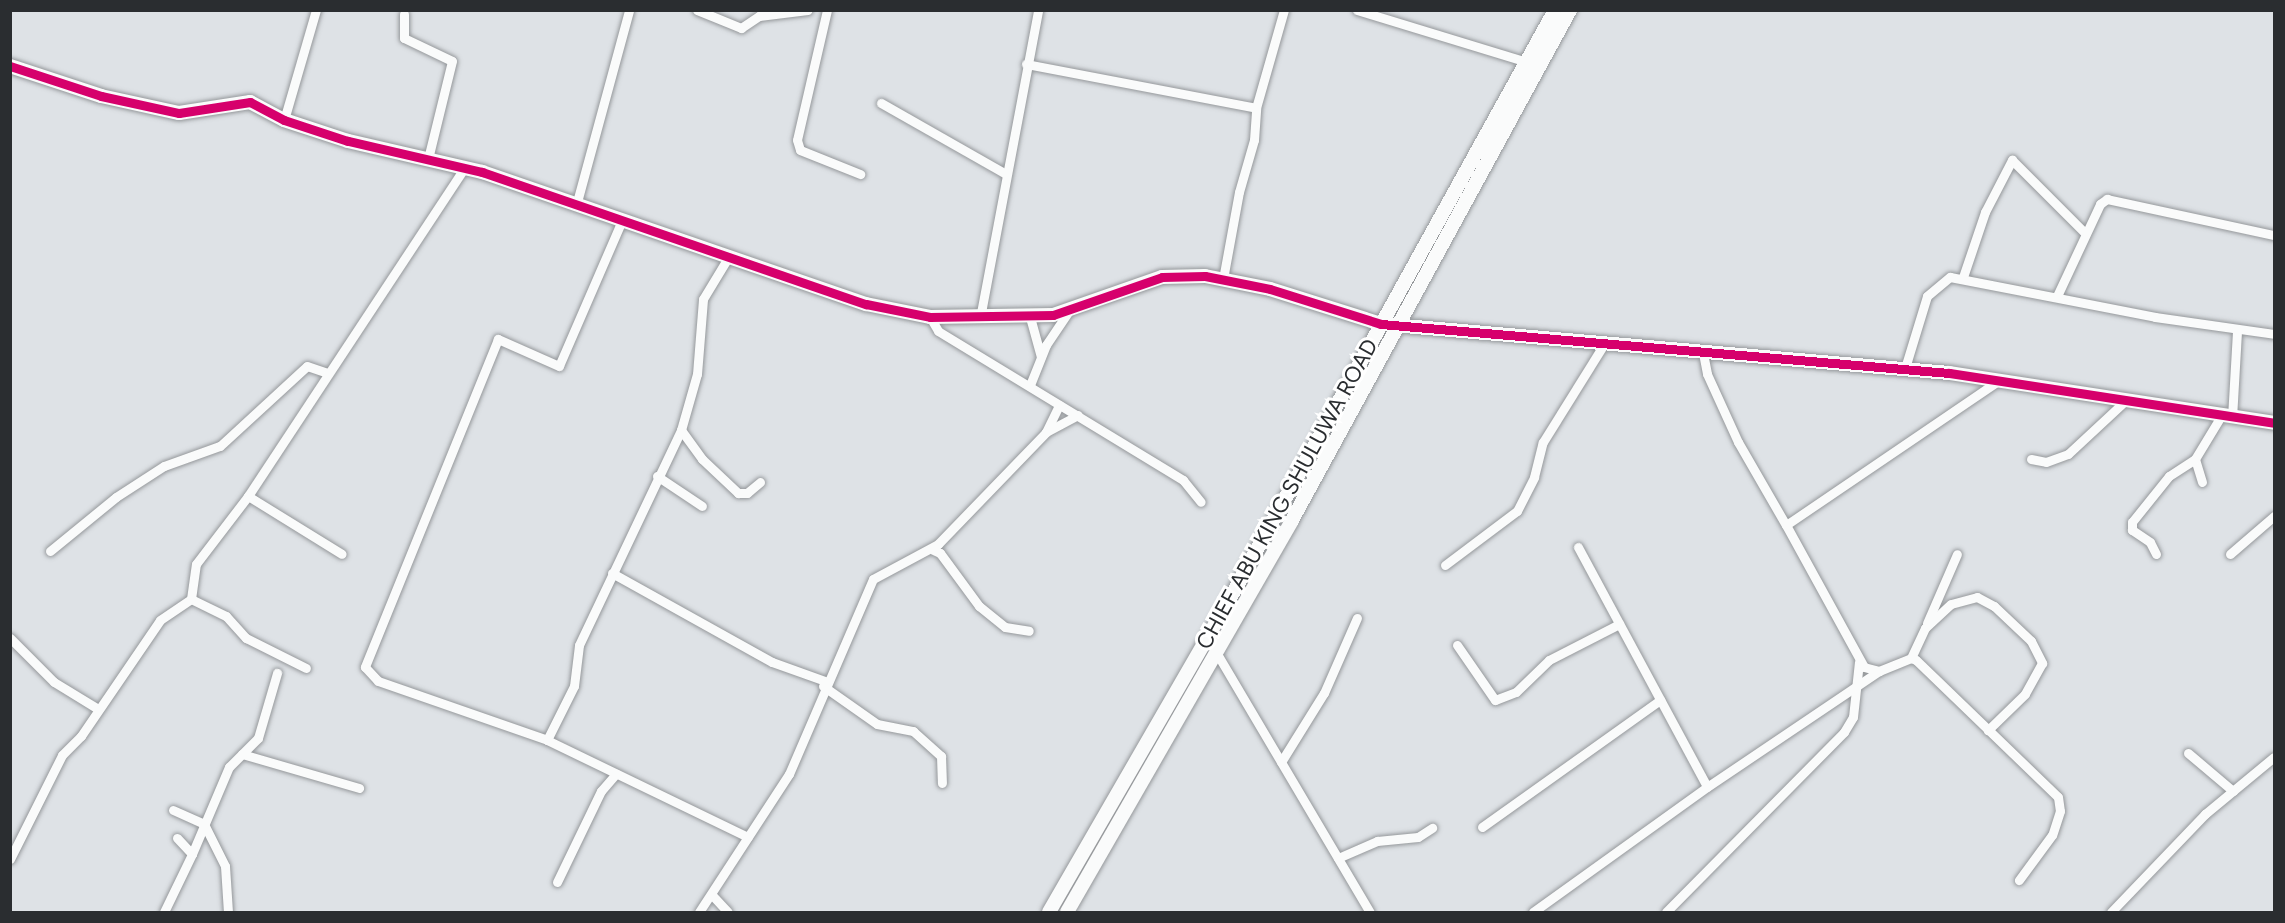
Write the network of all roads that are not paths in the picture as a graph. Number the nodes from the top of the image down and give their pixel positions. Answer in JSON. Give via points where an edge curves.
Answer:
{"nodes":[{"id":1,"x":316,"y":10,"type":"edge"},
{"id":2,"x":629,"y":10,"type":"edge"},
{"id":3,"x":697,"y":10,"type":"edge"},
{"id":4,"x":807,"y":10,"type":"edge"},
{"id":5,"x":827,"y":10,"type":"edge"},
{"id":6,"x":1284,"y":10,"type":"edge"},
{"id":7,"x":1357,"y":10,"type":"edge"},
{"id":8,"x":1555,"y":10,"type":"edge"},
{"id":9,"x":1570,"y":10,"type":"edge"},
{"id":10,"x":1037,"y":11,"type":"edge"},
{"id":11,"x":760,"y":13,"type":"edge"},
{"id":12,"x":404,"y":14,"type":"dead end"},
{"id":13,"x":1524,"y":62,"type":"junction"},
{"id":14,"x":1026,"y":64,"type":"junction"},
{"id":15,"x":10,"y":66,"type":"edge"},
{"id":16,"x":881,"y":103,"type":"dead end"},
{"id":17,"x":1256,"y":108,"type":"junction"},
{"id":18,"x":284,"y":120,"type":"junction"},
{"id":19,"x":428,"y":159,"type":"junction"},
{"id":20,"x":464,"y":168,"type":"junction"},
{"id":21,"x":860,"y":174,"type":"dead end"},
{"id":22,"x":1006,"y":174,"type":"junction"},
{"id":23,"x":576,"y":202,"type":"junction"},
{"id":24,"x":623,"y":218,"type":"junction"},
{"id":25,"x":2085,"y":233,"type":"junction"},
{"id":26,"x":2274,"y":235,"type":"edge"},
{"id":27,"x":729,"y":256,"type":"junction"},
{"id":28,"x":1963,"y":277,"type":"junction"},
{"id":29,"x":1223,"y":279,"type":"junction"},
{"id":30,"x":2057,"y":296,"type":"junction"},
{"id":31,"x":1068,"y":312,"type":"junction"},
{"id":32,"x":930,"y":317,"type":"junction"},
{"id":33,"x":1030,"y":317,"type":"junction"},
{"id":34,"x":980,"y":318,"type":"junction"},
{"id":35,"x":1381,"y":324,"type":"junction"},
{"id":36,"x":1397,"y":325,"type":"junction"},
{"id":37,"x":2237,"y":330,"type":"junction"},
{"id":38,"x":2274,"y":334,"type":"edge"},
{"id":39,"x":1604,"y":344,"type":"junction"},
{"id":40,"x":1703,"y":353,"type":"junction"},
{"id":41,"x":1041,"y":357,"type":"junction"},
{"id":42,"x":1905,"y":368,"type":"junction"},
{"id":43,"x":327,"y":373,"type":"junction"},
{"id":44,"x":1998,"y":381,"type":"junction"},
{"id":45,"x":1030,"y":385,"type":"junction"},
{"id":46,"x":2124,"y":402,"type":"junction"},
{"id":47,"x":1059,"y":405,"type":"junction"},
{"id":48,"x":1078,"y":415,"type":"junction"},
{"id":49,"x":2227,"y":417,"type":"junction"},
{"id":50,"x":2274,"y":423,"type":"edge"},
{"id":51,"x":681,"y":430,"type":"junction"},
{"id":52,"x":1046,"y":432,"type":"junction"},
{"id":53,"x":2031,"y":459,"type":"dead end"},
{"id":54,"x":2195,"y":459,"type":"junction"},
{"id":55,"x":657,"y":476,"type":"junction"},
{"id":56,"x":760,"y":482,"type":"dead end"},
{"id":57,"x":2202,"y":482,"type":"dead end"},
{"id":58,"x":248,"y":496,"type":"junction"},
{"id":59,"x":1202,"y":502,"type":"dead end"},
{"id":60,"x":702,"y":506,"type":"dead end"},
{"id":61,"x":2274,"y":516,"type":"edge"},
{"id":62,"x":1786,"y":525,"type":"junction"},
{"id":63,"x":1578,"y":547,"type":"dead end"},
{"id":64,"x":50,"y":551,"type":"dead end"},
{"id":65,"x":936,"y":551,"type":"junction"},
{"id":66,"x":342,"y":554,"type":"dead end"},
{"id":67,"x":1957,"y":554,"type":"dead end"},
{"id":68,"x":2156,"y":554,"type":"dead end"},
{"id":69,"x":2230,"y":554,"type":"dead end"},
{"id":70,"x":1445,"y":565,"type":"dead end"},
{"id":71,"x":612,"y":573,"type":"junction"},
{"id":72,"x":191,"y":599,"type":"junction"},
{"id":73,"x":1357,"y":618,"type":"dead end"},
{"id":74,"x":1619,"y":624,"type":"junction"},
{"id":75,"x":1924,"y":628,"type":"junction"},
{"id":76,"x":1029,"y":631,"type":"dead end"},
{"id":77,"x":10,"y":638,"type":"edge"},
{"id":78,"x":1457,"y":645,"type":"dead end"},
{"id":79,"x":1216,"y":652,"type":"junction"},
{"id":80,"x":1911,"y":658,"type":"junction"},
{"id":81,"x":1859,"y":662,"type":"junction"},
{"id":82,"x":306,"y":668,"type":"dead end"},
{"id":83,"x":1880,"y":671,"type":"junction"},
{"id":84,"x":277,"y":673,"type":"dead end"},
{"id":85,"x":824,"y":684,"type":"junction"},
{"id":86,"x":1858,"y":685,"type":"junction"},
{"id":87,"x":1660,"y":700,"type":"junction"},
{"id":88,"x":98,"y":709,"type":"junction"},
{"id":89,"x":1988,"y":730,"type":"junction"},
{"id":90,"x":547,"y":740,"type":"junction"},
{"id":91,"x":2188,"y":753,"type":"dead end"},
{"id":92,"x":243,"y":754,"type":"junction"},
{"id":93,"x":2274,"y":757,"type":"edge"},
{"id":94,"x":1281,"y":762,"type":"junction"},
{"id":95,"x":616,"y":774,"type":"junction"},
{"id":96,"x":942,"y":783,"type":"dead end"},
{"id":97,"x":1707,"y":787,"type":"junction"},
{"id":98,"x":358,"y":788,"type":"dead end"},
{"id":99,"x":2233,"y":791,"type":"junction"},
{"id":100,"x":173,"y":810,"type":"dead end"},
{"id":101,"x":1104,"y":817,"type":"junction"},
{"id":102,"x":204,"y":824,"type":"junction"},
{"id":103,"x":1117,"y":826,"type":"junction"},
{"id":104,"x":1482,"y":827,"type":"dead end"},
{"id":105,"x":1432,"y":828,"type":"dead end"},
{"id":106,"x":748,"y":837,"type":"junction"},
{"id":107,"x":177,"y":838,"type":"dead end"},
{"id":108,"x":192,"y":854,"type":"junction"},
{"id":109,"x":1338,"y":858,"type":"junction"},
{"id":110,"x":10,"y":859,"type":"edge"},
{"id":111,"x":2019,"y":880,"type":"dead end"},
{"id":112,"x":557,"y":882,"type":"dead end"},
{"id":113,"x":712,"y":895,"type":"junction"},
{"id":114,"x":164,"y":912,"type":"edge"},
{"id":115,"x":228,"y":912,"type":"edge"},
{"id":116,"x":699,"y":912,"type":"edge"},
{"id":117,"x":728,"y":912,"type":"edge"},
{"id":118,"x":1049,"y":912,"type":"edge"},
{"id":119,"x":1067,"y":912,"type":"edge"},
{"id":120,"x":1370,"y":912,"type":"edge"},
{"id":121,"x":1533,"y":912,"type":"edge"},
{"id":122,"x":1666,"y":912,"type":"edge"},
{"id":123,"x":2111,"y":912,"type":"edge"}],
"edges":[{"from":1,"to":18,"type":"street"},
{"from":2,"to":23,"type":"street"},
{"from":3,"to":11,"type":"street","via":[[741,28]]},
{"from":4,"to":11,"type":"street"},
{"from":5,"to":21,"type":"street","via":[[797,140],[800,150]]},
{"from":6,"to":17,"type":"street"},
{"from":7,"to":13,"type":"street"},
{"from":8,"to":13,"type":"street","name":"CHIEF ABU KING SHULUWA ROAD"},
{"from":9,"to":36,"type":"street"},
{"from":10,"to":14,"type":"street"},
{"from":12,"to":19,"type":"street","via":[[405,38],[452,61]]},
{"from":13,"to":35,"type":"street","name":"CHIEF ABU KING SHULUWA ROAD"},
{"from":14,"to":17,"type":"street"},
{"from":14,"to":22,"type":"street"},
{"from":15,"to":18,"type":"street","via":[[100,96],[179,113],[250,102]]},
{"from":16,"to":22,"type":"street"},
{"from":17,"to":29,"type":"street","via":[[1254,140],[1239,192]]},
{"from":18,"to":19,"type":"street"},
{"from":19,"to":20,"type":"street"},
{"from":20,"to":23,"type":"street"},
{"from":20,"to":43,"type":"street"},
{"from":22,"to":34,"type":"street"},
{"from":23,"to":24,"type":"street"},
{"from":24,"to":27,"type":"street"},
{"from":24,"to":90,"type":"street","via":[[559,366],[498,339],[366,667],[378,681]]},
{"from":25,"to":26,"type":"street","via":[[2100,204],[2113,199]]},
{"from":25,"to":28,"type":"street","via":[[2012,160],[1985,212]]},
{"from":25,"to":30,"type":"street"},
{"from":27,"to":32,"type":"street","via":[[866,303]]},
{"from":27,"to":51,"type":"street","via":[[703,299],[697,374]]},
{"from":28,"to":30,"type":"street"},
{"from":28,"to":42,"type":"street","via":[[1944,279],[1927,296]]},
{"from":29,"to":31,"type":"street","via":[[1162,277]]},
{"from":29,"to":35,"type":"street","via":[[1270,289]]},
{"from":30,"to":37,"type":"street"},
{"from":31,"to":33,"type":"street"},
{"from":31,"to":41,"type":"street"},
{"from":32,"to":34,"type":"street"},
{"from":32,"to":45,"type":"street","via":[[938,331]]},
{"from":33,"to":34,"type":"street"},
{"from":33,"to":41,"type":"street"},
{"from":35,"to":36,"type":"street"},
{"from":35,"to":101,"type":"street","name":"CHIEF ABU KING SHULUWA ROAD"},
{"from":36,"to":39,"type":"street"},
{"from":36,"to":79,"type":"street"},
{"from":37,"to":38,"type":"street"},
{"from":37,"to":49,"type":"street"},
{"from":39,"to":40,"type":"street"},
{"from":39,"to":70,"type":"street","via":[[1543,442],[1534,477],[1517,511]]},
{"from":40,"to":42,"type":"street"},
{"from":40,"to":62,"type":"street","via":[[1707,374],[1734,433]]},
{"from":41,"to":45,"type":"street"},
{"from":42,"to":44,"type":"street"},
{"from":43,"to":58,"type":"street"},
{"from":43,"to":64,"type":"street","via":[[308,366],[220,446],[164,466],[116,497]]},
{"from":44,"to":46,"type":"street"},
{"from":44,"to":62,"type":"street","via":[[1980,397]]},
{"from":45,"to":47,"type":"street"},
{"from":46,"to":49,"type":"street"},
{"from":46,"to":53,"type":"street","via":[[2068,454],[2046,462]]},
{"from":47,"to":48,"type":"street"},
{"from":47,"to":52,"type":"street"},
{"from":48,"to":52,"type":"street"},
{"from":48,"to":59,"type":"street","via":[[1113,441],[1183,480]]},
{"from":49,"to":50,"type":"street"},
{"from":49,"to":54,"type":"street"},
{"from":51,"to":55,"type":"street"},
{"from":51,"to":56,"type":"street","via":[[702,459],[738,493],[747,493]]},
{"from":52,"to":65,"type":"street","via":[[940,541]]},
{"from":54,"to":57,"type":"street"},
{"from":54,"to":68,"type":"street","via":[[2169,476],[2132,522],[2132,530],[2150,542]]},
{"from":55,"to":60,"type":"street"},
{"from":55,"to":71,"type":"street"},
{"from":58,"to":66,"type":"street"},
{"from":58,"to":72,"type":"street","via":[[196,564]]},
{"from":61,"to":69,"type":"street"},
{"from":62,"to":81,"type":"street","via":[[1830,600]]},
{"from":63,"to":74,"type":"street"},
{"from":65,"to":76,"type":"street","via":[[979,606],[1005,627]]},
{"from":65,"to":85,"type":"street","via":[[873,579],[847,645]]},
{"from":67,"to":75,"type":"street"},
{"from":71,"to":85,"type":"street","via":[[772,662]]},
{"from":71,"to":90,"type":"street","via":[[579,645],[574,686]]},
{"from":72,"to":82,"type":"street","via":[[226,616],[246,638]]},
{"from":72,"to":88,"type":"street","via":[[160,620]]},
{"from":73,"to":94,"type":"street","via":[[1324,693]]},
{"from":74,"to":78,"type":"street","via":[[1549,660],[1516,692],[1495,700]]},
{"from":74,"to":87,"type":"street"},
{"from":75,"to":80,"type":"street"},
{"from":75,"to":89,"type":"street","via":[[1952,604],[1983,598],[2038,650],[2042,663],[2032,685]]},
{"from":77,"to":88,"type":"street","via":[[54,682]]},
{"from":79,"to":94,"type":"street"},
{"from":79,"to":103,"type":"street"},
{"from":80,"to":83,"type":"street"},
{"from":80,"to":89,"type":"street"},
{"from":81,"to":83,"type":"street"},
{"from":81,"to":86,"type":"street"},
{"from":83,"to":86,"type":"street"},
{"from":84,"to":92,"type":"street","via":[[258,738]]},
{"from":85,"to":96,"type":"street","via":[[877,724],[913,731],[941,756]]},
{"from":85,"to":106,"type":"street","via":[[789,774]]},
{"from":86,"to":97,"type":"street"},
{"from":86,"to":122,"type":"street","via":[[1853,717],[1835,743]]},
{"from":87,"to":97,"type":"street"},
{"from":87,"to":104,"type":"street"},
{"from":88,"to":110,"type":"street","via":[[62,755]]},
{"from":89,"to":111,"type":"street","via":[[2060,802],[2052,835]]},
{"from":90,"to":95,"type":"street"},
{"from":91,"to":99,"type":"street"},
{"from":92,"to":98,"type":"street"},
{"from":92,"to":102,"type":"street","via":[[229,767]]},
{"from":93,"to":99,"type":"street"},
{"from":94,"to":109,"type":"street"},
{"from":95,"to":106,"type":"street"},
{"from":95,"to":112,"type":"street","via":[[601,791]]},
{"from":97,"to":121,"type":"street"},
{"from":99,"to":123,"type":"street"},
{"from":100,"to":102,"type":"street"},
{"from":101,"to":103,"type":"street"},
{"from":101,"to":118,"type":"street","name":"CHIEF ABU KING SHULUWA ROAD"},
{"from":102,"to":108,"type":"street"},
{"from":102,"to":115,"type":"street","via":[[225,866]]},
{"from":103,"to":119,"type":"street"},
{"from":105,"to":109,"type":"street","via":[[1418,837],[1377,841]]},
{"from":106,"to":113,"type":"street"},
{"from":107,"to":108,"type":"street"},
{"from":108,"to":114,"type":"street"},
{"from":109,"to":120,"type":"street"},
{"from":113,"to":116,"type":"street"},
{"from":113,"to":117,"type":"street"}]}
